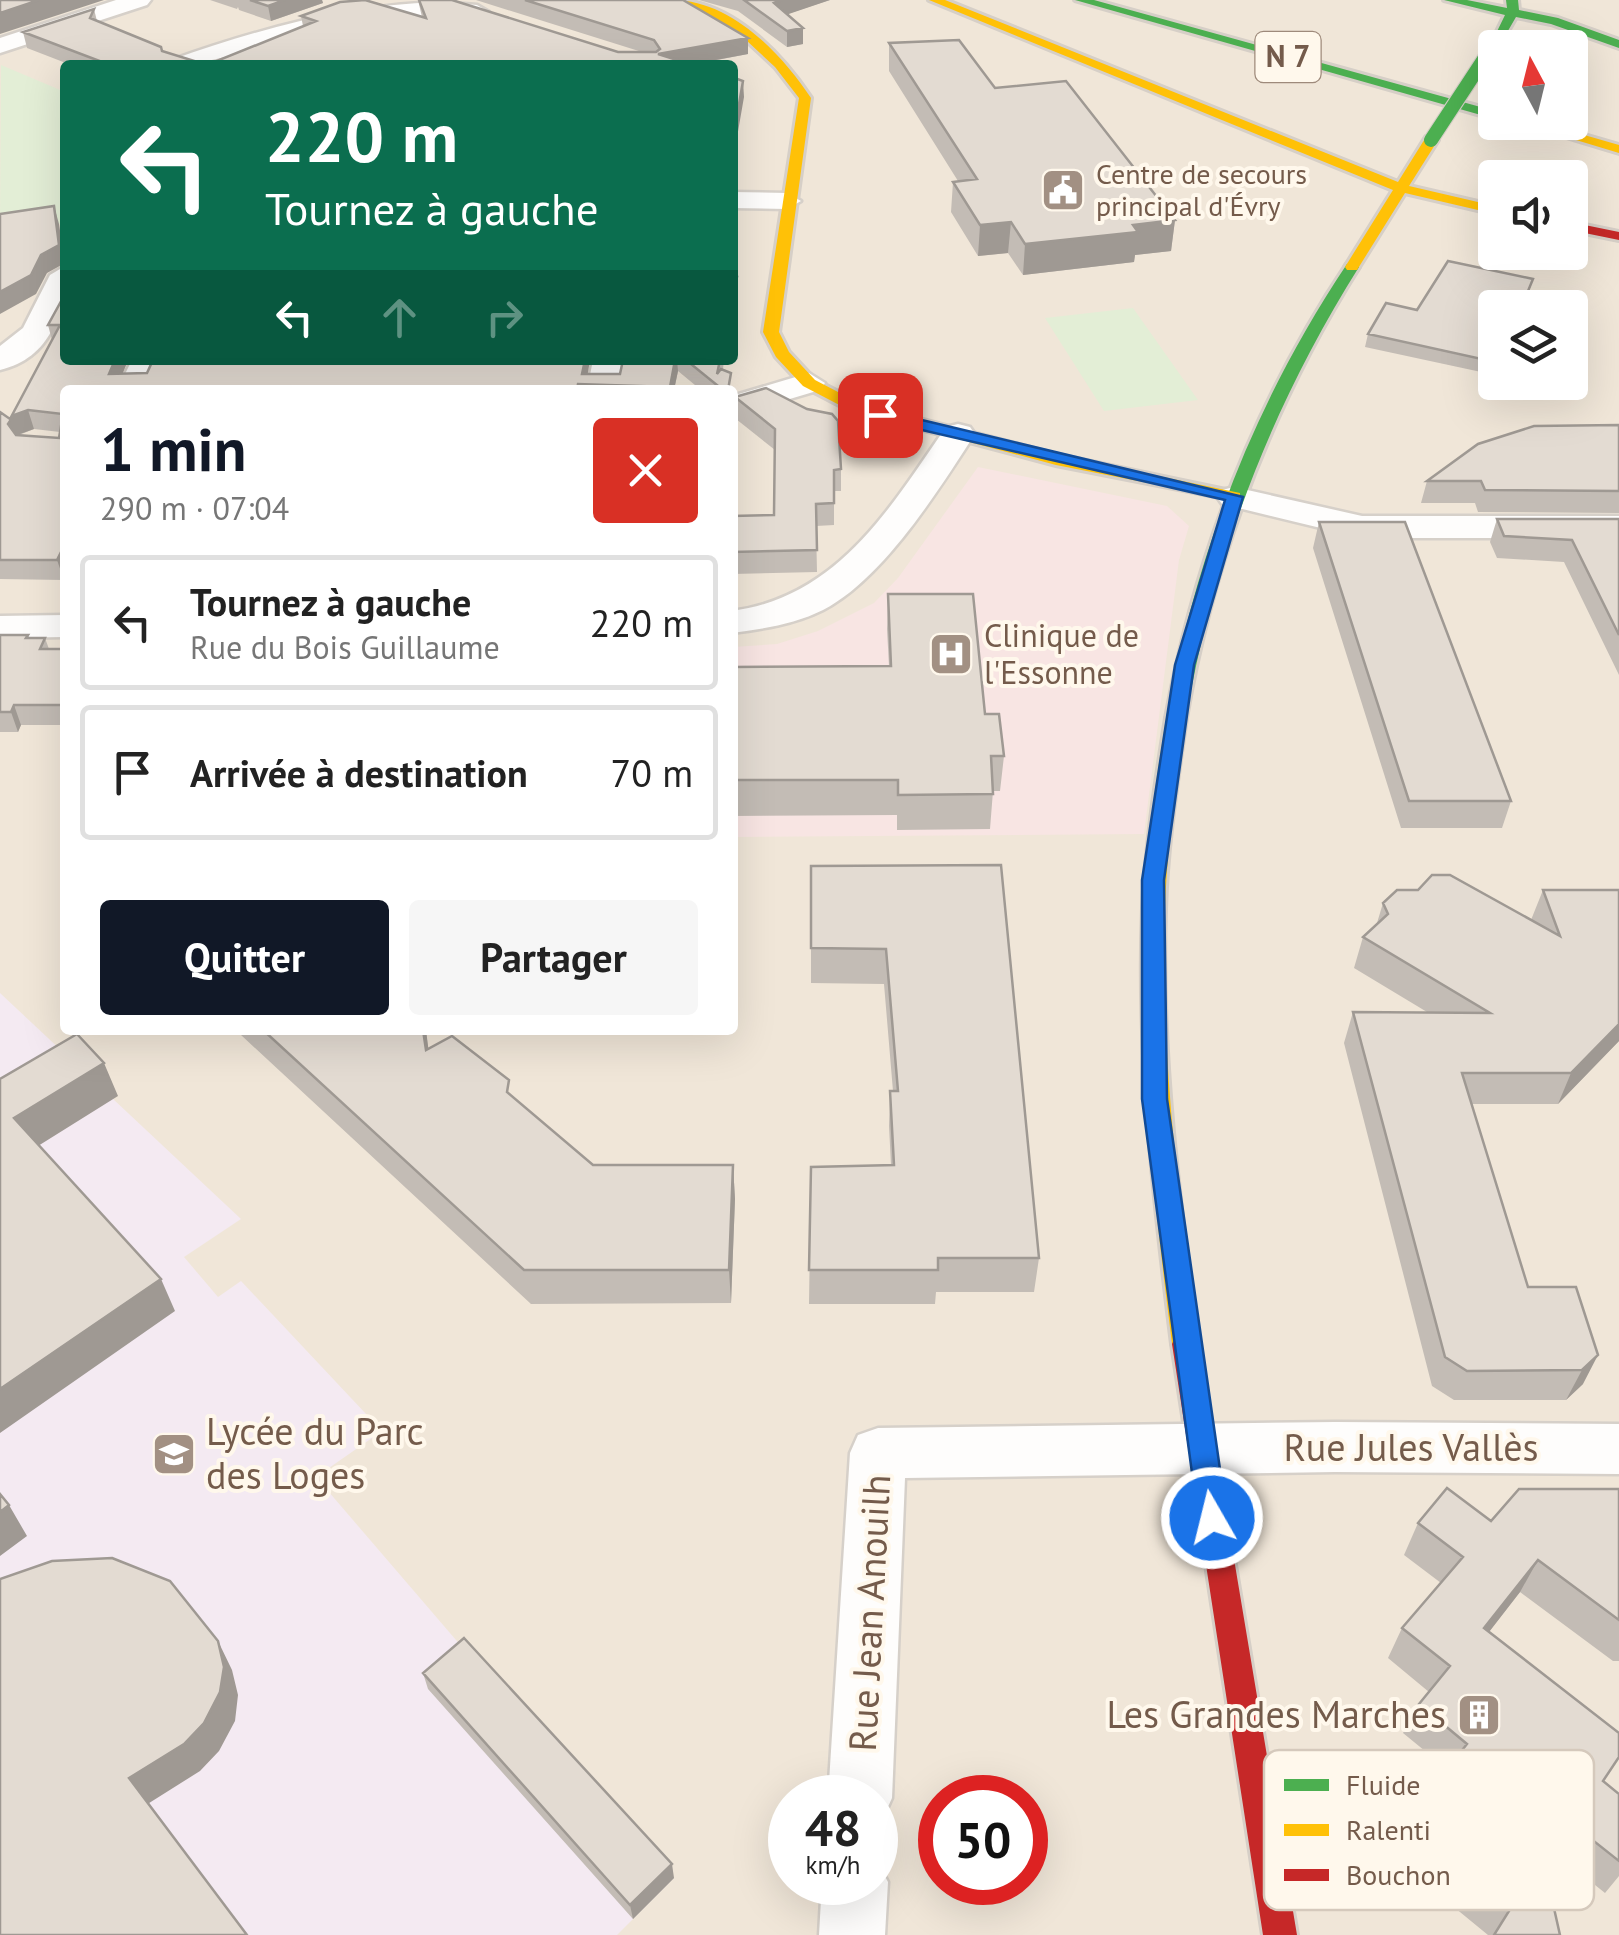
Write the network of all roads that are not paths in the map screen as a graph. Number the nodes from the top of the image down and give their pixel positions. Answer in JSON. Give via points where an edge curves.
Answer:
{"nodes":[{"id":1,"x":139,"y":0,"type":"edge"},
{"id":2,"x":678,"y":0,"type":"edge"},
{"id":3,"x":936,"y":0,"type":"edge"},
{"id":4,"x":1080,"y":0,"type":"edge"},
{"id":5,"x":1156,"y":0,"type":"edge"},
{"id":6,"x":1450,"y":0,"type":"edge"},
{"id":7,"x":1518,"y":4,"type":"edge"},
{"id":8,"x":508,"y":12,"type":"dead end"},
{"id":9,"x":1619,"y":44,"type":"edge"},
{"id":10,"x":0,"y":46,"type":"edge"},
{"id":11,"x":194,"y":60,"type":"edge"},
{"id":12,"x":1478,"y":87,"type":"edge"},
{"id":13,"x":1478,"y":110,"type":"edge"},
{"id":14,"x":1588,"y":117,"type":"edge"},
{"id":15,"x":1619,"y":126,"type":"edge"},
{"id":16,"x":1587,"y":140,"type":"edge"},
{"id":17,"x":1619,"y":149,"type":"edge"},
{"id":18,"x":1401,"y":188,"type":"junction"},
{"id":19,"x":738,"y":200,"type":"edge"},
{"id":20,"x":787,"y":201,"type":"junction"},
{"id":21,"x":1478,"y":206,"type":"edge"},
{"id":22,"x":1588,"y":230,"type":"edge"},
{"id":23,"x":1619,"y":236,"type":"edge"},
{"id":24,"x":60,"y":296,"type":"edge"},
{"id":25,"x":0,"y":361,"type":"edge"},
{"id":26,"x":810,"y":383,"type":"junction"},
{"id":27,"x":738,"y":404,"type":"edge"},
{"id":28,"x":958,"y":434,"type":"junction"},
{"id":29,"x":1234,"y":497,"type":"junction"},
{"id":30,"x":1619,"y":527,"type":"edge"},
{"id":31,"x":738,"y":621,"type":"edge"},
{"id":32,"x":0,"y":626,"type":"edge"},
{"id":33,"x":60,"y":626,"type":"edge"},
{"id":34,"x":1202,"y":1448,"type":"junction"},
{"id":35,"x":1619,"y":1449,"type":"edge"},
{"id":36,"x":861,"y":1775,"type":"edge"},
{"id":37,"x":1264,"y":1835,"type":"edge"},
{"id":38,"x":854,"y":1905,"type":"edge"},
{"id":39,"x":1276,"y":1910,"type":"edge"},
{"id":40,"x":852,"y":1935,"type":"edge"},
{"id":41,"x":1280,"y":1935,"type":"edge"}],
"edges":[{"from":1,"to":10,"type":"street"},
{"from":2,"to":20,"type":"main road","via":[[767,46],[805,98]]},
{"from":3,"to":18,"type":"main road"},
{"from":4,"to":13,"type":"main road","number":"N 7"},
{"from":5,"to":12,"type":"main road","number":"N 7"},
{"from":6,"to":7,"type":"main road"},
{"from":7,"to":9,"type":"main road"},
{"from":7,"to":18,"type":"main road","bridge":true},
{"from":8,"to":11,"type":"street","via":[[494,17],[440,0],[364,2]]},
{"from":14,"to":15,"type":"main road"},
{"from":16,"to":17,"type":"main road"},
{"from":18,"to":21,"type":"main road"},
{"from":18,"to":29,"type":"main road","via":[[1292,363]]},
{"from":19,"to":20,"type":"street"},
{"from":20,"to":26,"type":"main road","via":[[771,332]]},
{"from":22,"to":23,"type":"main road"},
{"from":24,"to":25,"type":"street","via":[[36,332]]},
{"from":26,"to":27,"type":"street"},
{"from":26,"to":28,"type":"main road","via":[[868,411]]},
{"from":28,"to":29,"type":"main road"},
{"from":28,"to":31,"type":"street","via":[[840,586],[782,612]]},
{"from":29,"to":30,"type":"street","via":[[1362,527]]},
{"from":29,"to":34,"type":"main road","via":[[1184,665],[1153,880],[1154,1099]]},
{"from":32,"to":33,"type":"street"},
{"from":34,"to":35,"type":"street","name":"Rue Jules Vallès"},
{"from":34,"to":36,"type":"street","name":"Rue Jean Anouilh","via":[[878,1453]]},
{"from":34,"to":37,"type":"main road"},
{"from":38,"to":40,"type":"street"},
{"from":39,"to":41,"type":"main road"}]}
